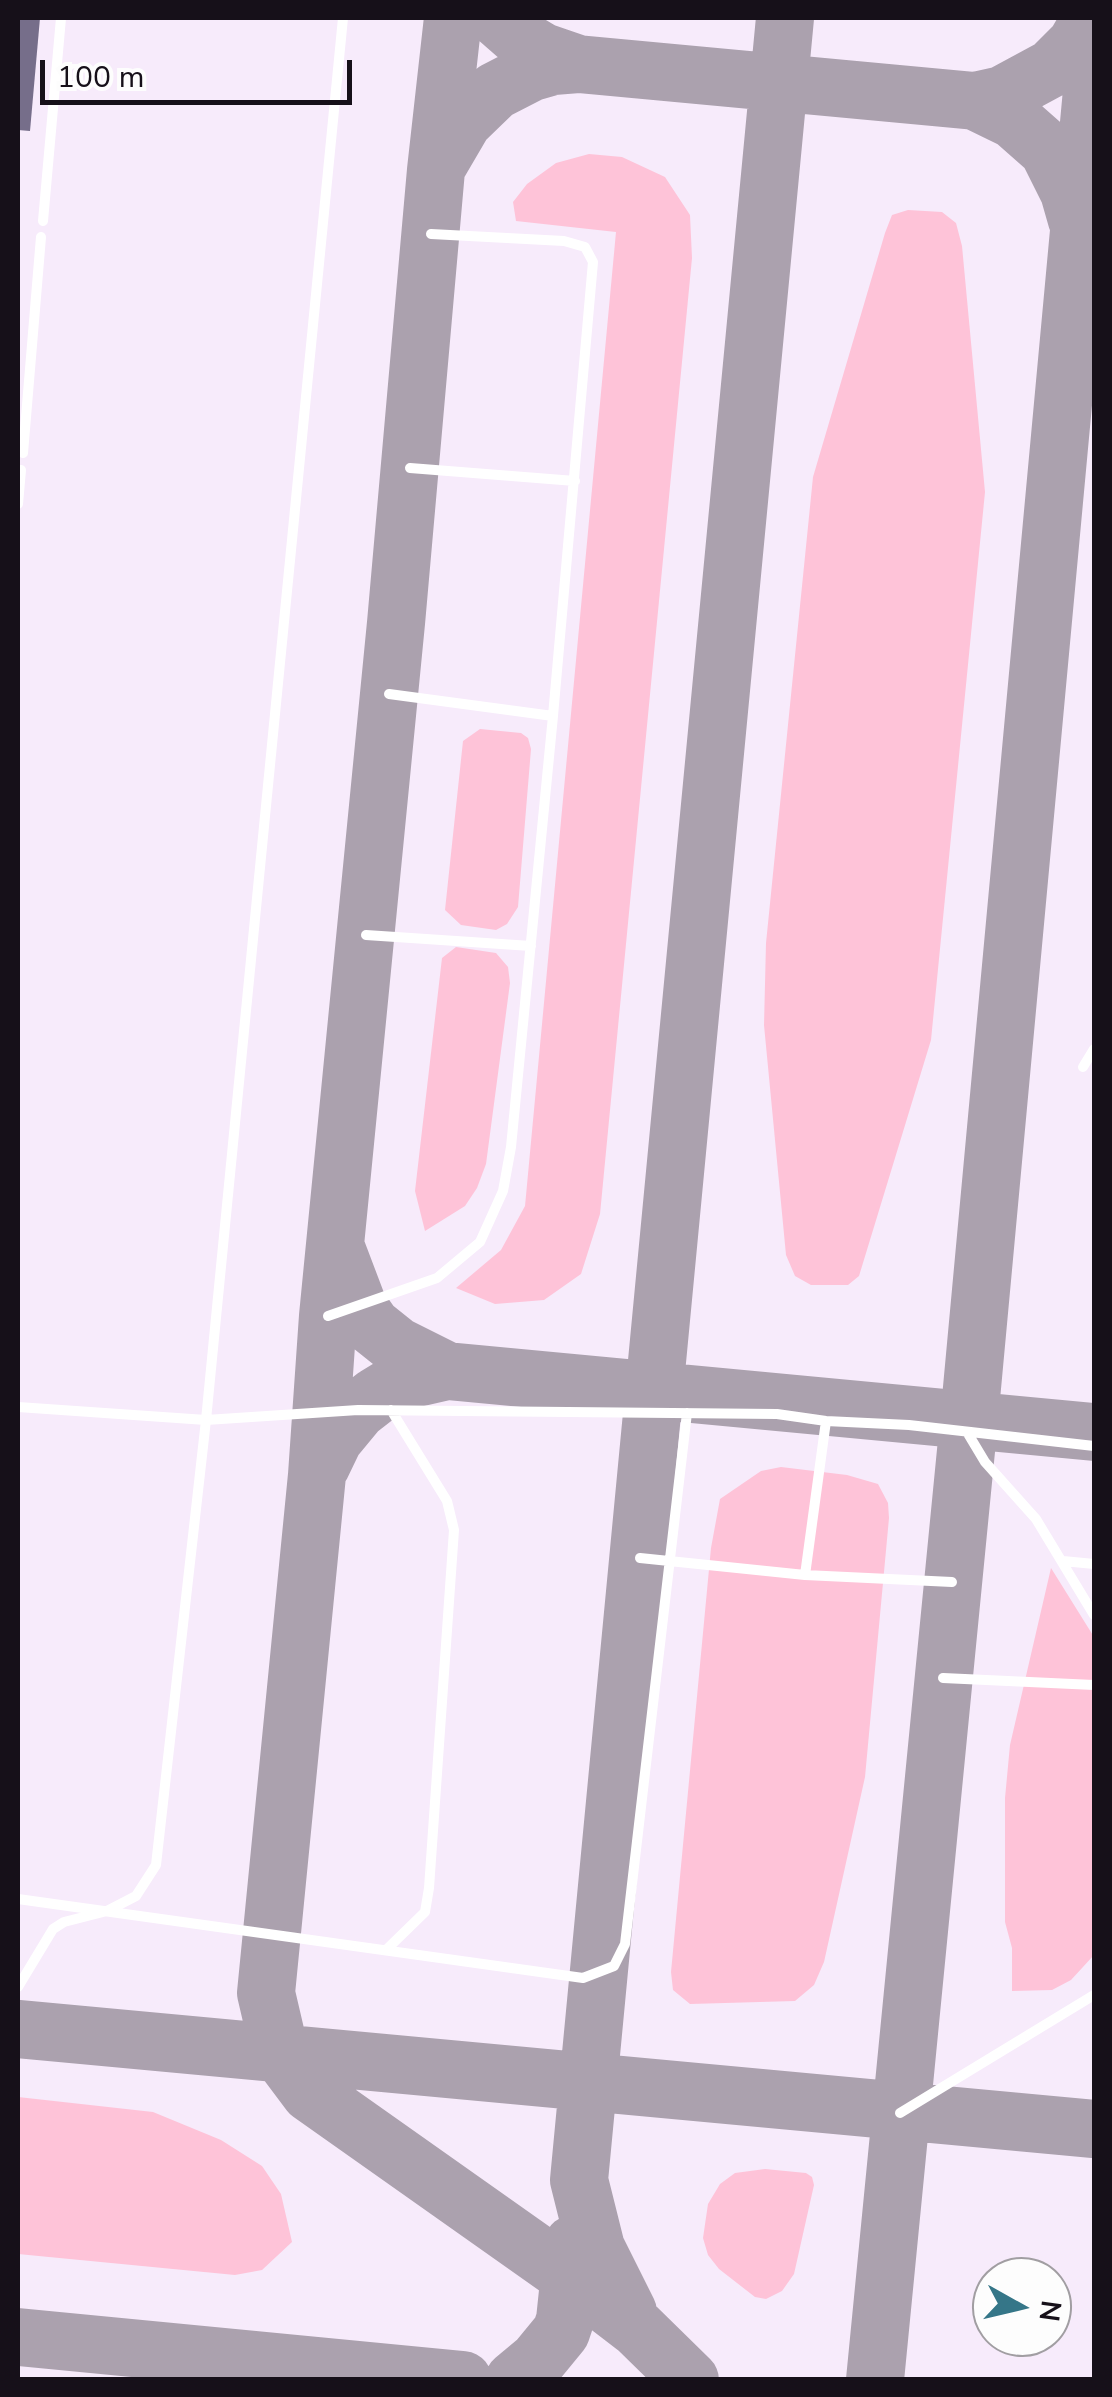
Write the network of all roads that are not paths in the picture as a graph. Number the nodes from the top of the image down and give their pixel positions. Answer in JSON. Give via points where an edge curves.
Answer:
{"nodes":[{"id":1,"x":61,"y":18,"type":"edge"},
{"id":2,"x":343,"y":18,"type":"edge"},
{"id":3,"x":42,"y":221,"type":"dead end"},
{"id":4,"x":430,"y":234,"type":"dead end"},
{"id":5,"x":41,"y":237,"type":"dead end"},
{"id":6,"x":22,"y":454,"type":"dead end"},
{"id":7,"x":410,"y":468,"type":"dead end"},
{"id":8,"x":21,"y":470,"type":"dead end"},
{"id":9,"x":575,"y":482,"type":"junction"},
{"id":10,"x":18,"y":504,"type":"edge"},
{"id":11,"x":389,"y":694,"type":"dead end"},
{"id":12,"x":554,"y":716,"type":"junction"},
{"id":13,"x":366,"y":935,"type":"dead end"},
{"id":14,"x":530,"y":946,"type":"junction"},
{"id":15,"x":1094,"y":1048,"type":"edge"},
{"id":16,"x":1083,"y":1067,"type":"dead end"},
{"id":17,"x":328,"y":1316,"type":"dead end"},
{"id":18,"x":18,"y":1407,"type":"edge"},
{"id":19,"x":391,"y":1410,"type":"junction"},
{"id":20,"x":687,"y":1412,"type":"junction"},
{"id":21,"x":206,"y":1420,"type":"junction"},
{"id":22,"x":826,"y":1421,"type":"junction"},
{"id":23,"x":966,"y":1432,"type":"junction"},
{"id":24,"x":1094,"y":1446,"type":"edge"},
{"id":25,"x":640,"y":1558,"type":"dead end"},
{"id":26,"x":1063,"y":1562,"type":"junction"},
{"id":27,"x":668,"y":1563,"type":"junction"},
{"id":28,"x":1094,"y":1564,"type":"edge"},
{"id":29,"x":804,"y":1575,"type":"junction"},
{"id":30,"x":952,"y":1582,"type":"dead end"},
{"id":31,"x":1094,"y":1616,"type":"edge"},
{"id":32,"x":943,"y":1678,"type":"dead end"},
{"id":33,"x":1094,"y":1685,"type":"edge"},
{"id":34,"x":18,"y":1899,"type":"edge"},
{"id":35,"x":107,"y":1911,"type":"junction"},
{"id":36,"x":386,"y":1950,"type":"junction"},
{"id":37,"x":18,"y":1987,"type":"edge"},
{"id":38,"x":1094,"y":1995,"type":"edge"},
{"id":39,"x":900,"y":2113,"type":"dead end"}],
"edges":[{"from":1,"to":3,"type":"lane"},
{"from":2,"to":21,"type":"lane"},
{"from":4,"to":9,"type":"lane","via":[[564,240],[589,251]]},
{"from":5,"to":6,"type":"lane"},
{"from":7,"to":9,"type":"lane"},
{"from":8,"to":10,"type":"lane"},
{"from":9,"to":12,"type":"lane"},
{"from":11,"to":12,"type":"lane"},
{"from":12,"to":14,"type":"lane"},
{"from":13,"to":14,"type":"lane"},
{"from":14,"to":17,"type":"lane","via":[[511,1147],[490,1224],[480,1242],[437,1278]]},
{"from":15,"to":16,"type":"lane"},
{"from":18,"to":21,"type":"lane"},
{"from":19,"to":20,"type":"lane"},
{"from":19,"to":21,"type":"lane"},
{"from":19,"to":36,"type":"lane","via":[[447,1502],[454,1530],[430,1888],[425,1912]]},
{"from":20,"to":22,"type":"lane"},
{"from":20,"to":27,"type":"lane"},
{"from":21,"to":35,"type":"lane","via":[[156,1865],[136,1896]]},
{"from":22,"to":23,"type":"lane"},
{"from":22,"to":29,"type":"lane"},
{"from":23,"to":24,"type":"lane"},
{"from":23,"to":26,"type":"lane"},
{"from":25,"to":27,"type":"lane"},
{"from":26,"to":28,"type":"lane"},
{"from":26,"to":31,"type":"lane"},
{"from":27,"to":29,"type":"lane"},
{"from":27,"to":36,"type":"lane","via":[[625,1944],[614,1966],[583,1978]]},
{"from":29,"to":30,"type":"lane"},
{"from":32,"to":33,"type":"lane"},
{"from":34,"to":35,"type":"lane"},
{"from":35,"to":36,"type":"lane"},
{"from":35,"to":37,"type":"lane","via":[[53,1929]]},
{"from":38,"to":39,"type":"lane"}]}
